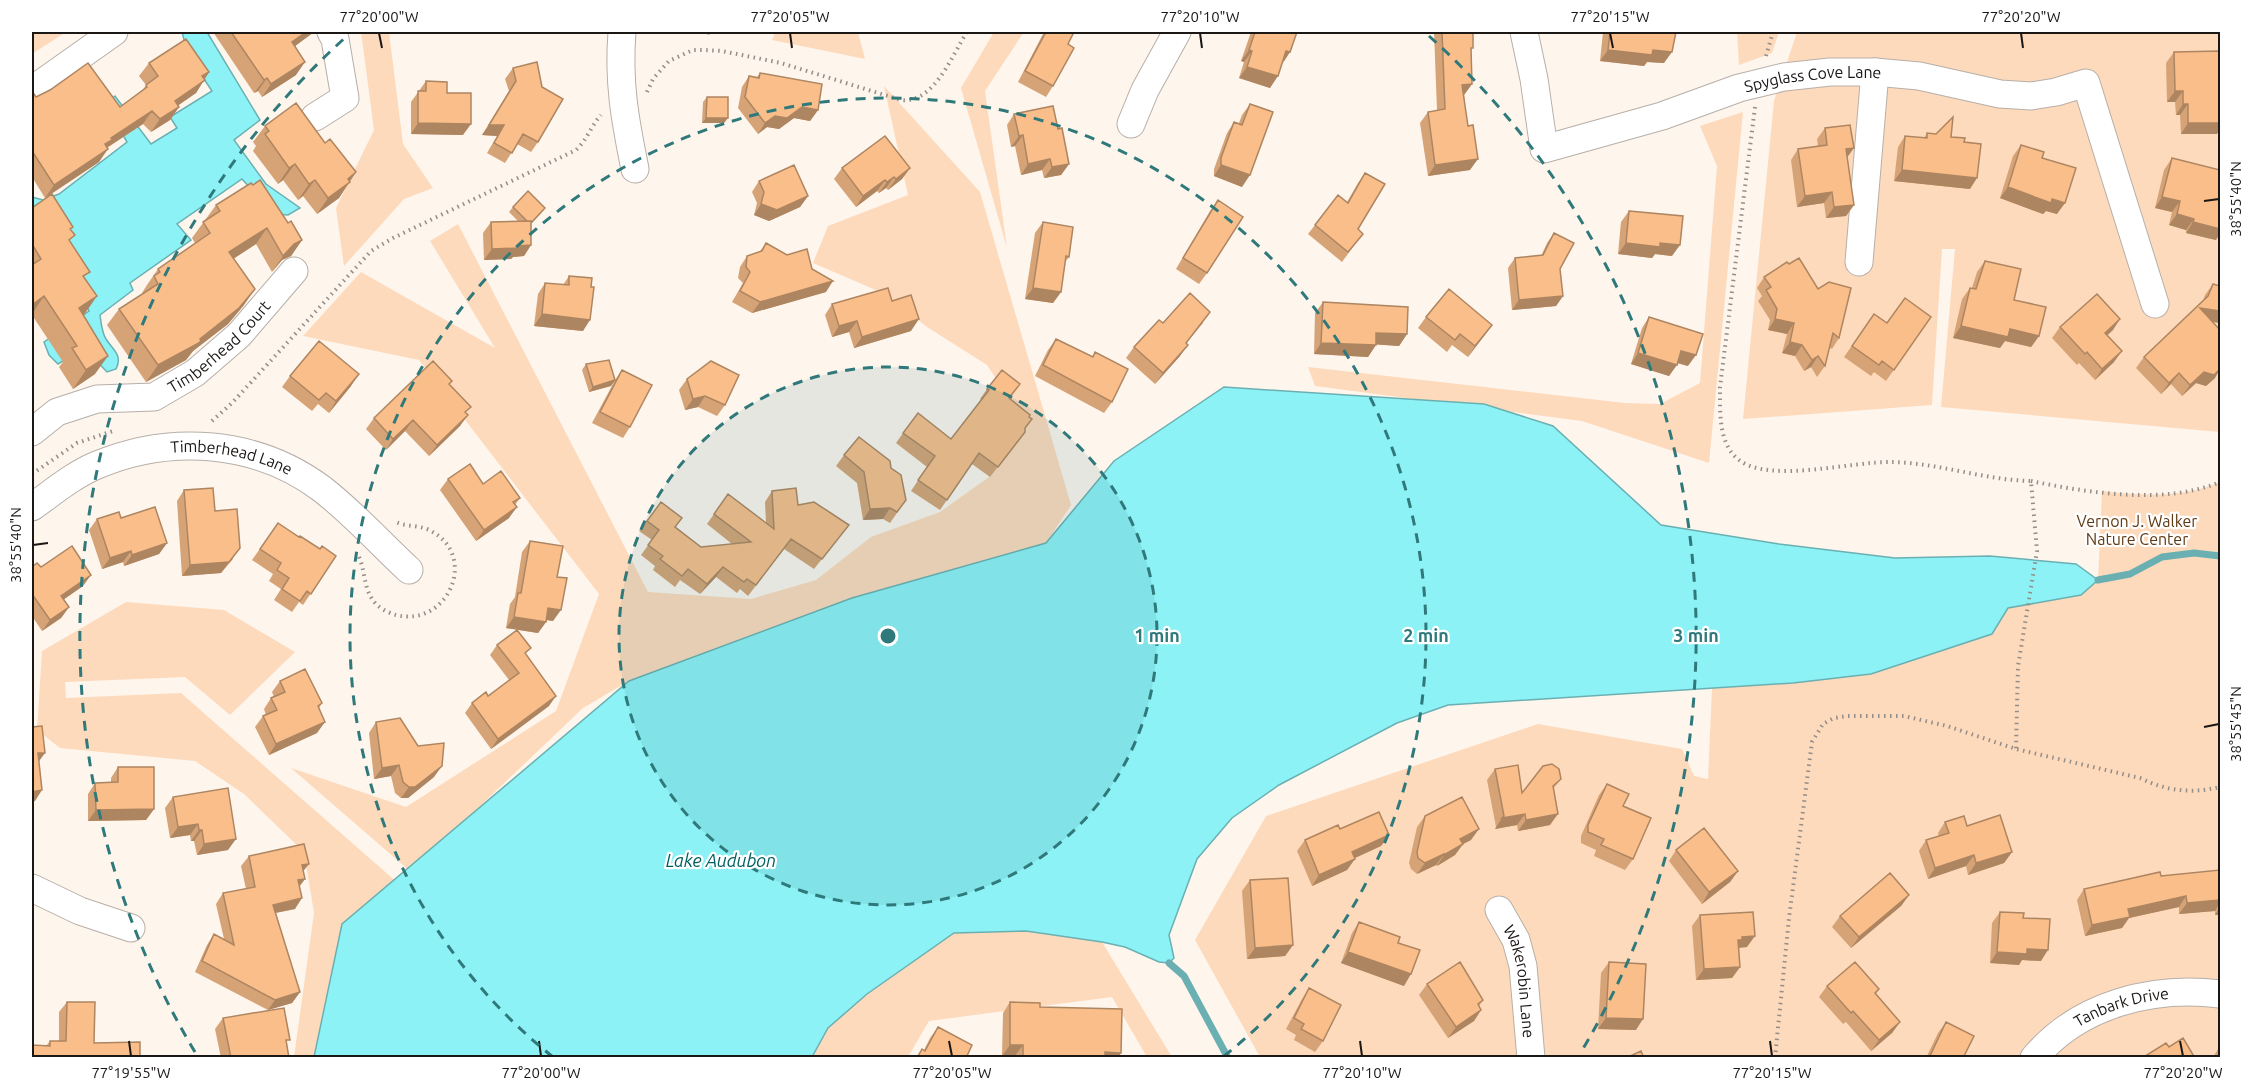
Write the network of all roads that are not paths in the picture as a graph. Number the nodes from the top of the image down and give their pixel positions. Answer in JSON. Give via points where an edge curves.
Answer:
{"nodes":[{"id":1,"x":114,"y":32,"type":"edge"},
{"id":2,"x":330,"y":32,"type":"edge"},
{"id":3,"x":622,"y":32,"type":"edge"},
{"id":4,"x":1177,"y":32,"type":"edge"},
{"id":5,"x":1524,"y":32,"type":"edge"},
{"id":6,"x":1875,"y":72,"type":"junction"},
{"id":7,"x":32,"y":90,"type":"edge"},
{"id":8,"x":315,"y":117,"type":"dead end"},
{"id":9,"x":1131,"y":124,"type":"dead end"},
{"id":10,"x":635,"y":169,"type":"dead end"},
{"id":11,"x":1860,"y":262,"type":"dead end"},
{"id":12,"x":294,"y":271,"type":"dead end"},
{"id":13,"x":2154,"y":304,"type":"dead end"},
{"id":14,"x":32,"y":432,"type":"edge"},
{"id":15,"x":32,"y":507,"type":"edge"},
{"id":16,"x":409,"y":570,"type":"dead end"},
{"id":17,"x":32,"y":888,"type":"edge"},
{"id":18,"x":1499,"y":910,"type":"dead end"},
{"id":19,"x":131,"y":928,"type":"dead end"},
{"id":20,"x":2220,"y":994,"type":"edge"},
{"id":21,"x":1531,"y":1058,"type":"edge"},
{"id":22,"x":2034,"y":1058,"type":"edge"}],
"edges":[{"from":1,"to":7,"type":"street"},
{"from":2,"to":8,"type":"street","via":[[335,39],[345,98]]},
{"from":3,"to":10,"type":"street","via":[[623,105]]},
{"from":4,"to":9,"type":"street"},
{"from":5,"to":6,"type":"street","name":"Spyglass Cove Lane","via":[[1544,149],[1784,77]]},
{"from":6,"to":11,"type":"street"},
{"from":6,"to":13,"type":"street","name":"Spyglass Cove Lane","via":[[1919,76],[2010,95],[2031,96],[2086,83]]},
{"from":12,"to":14,"type":"street","name":"Timberhead Court","via":[[238,335],[195,373],[154,398],[97,399],[57,412]]},
{"from":15,"to":16,"type":"street","name":"Timberhead Lane","via":[[80,474],[130,453],[164,446],[229,449],[293,471],[322,490]]},
{"from":17,"to":19,"type":"street","via":[[80,911]]},
{"from":18,"to":21,"type":"street","name":"Wakerobin Lane","via":[[1523,966]]},
{"from":20,"to":22,"type":"street","name":"Tanbark Drive","via":[[2160,992],[2126,999],[2066,1029]]}]}
